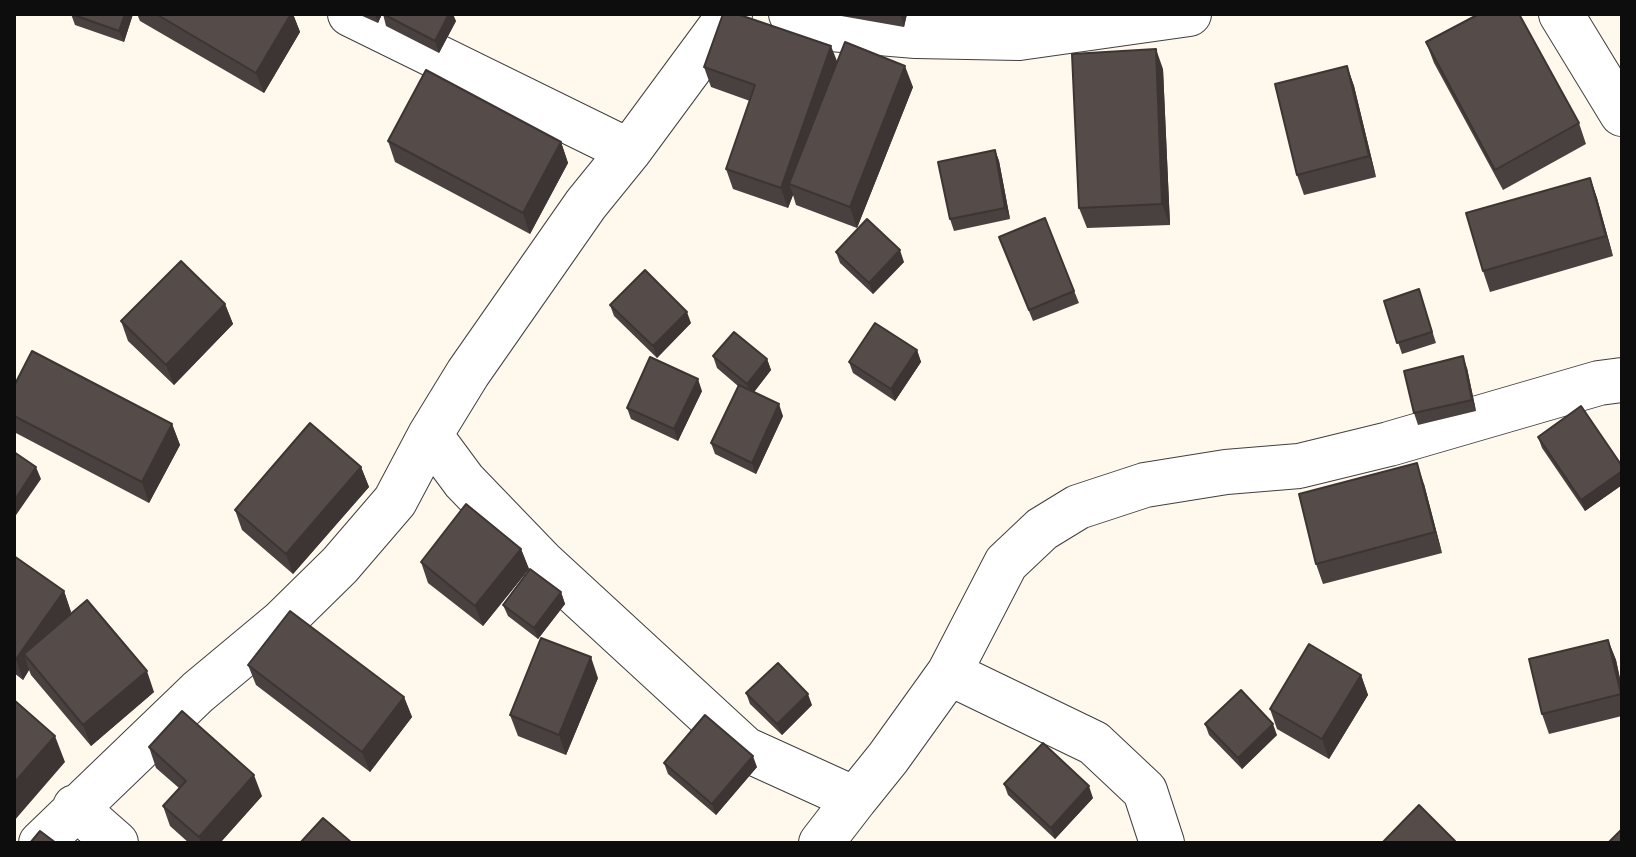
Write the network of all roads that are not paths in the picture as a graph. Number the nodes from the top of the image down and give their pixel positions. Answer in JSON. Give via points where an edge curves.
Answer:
{"nodes":[{"id":1,"x":350,"y":14,"type":"edge"},
{"id":2,"x":730,"y":14,"type":"edge"},
{"id":3,"x":791,"y":14,"type":"edge"},
{"id":4,"x":1189,"y":14,"type":"edge"},
{"id":5,"x":1561,"y":14,"type":"edge"},
{"id":6,"x":1622,"y":114,"type":"edge"},
{"id":7,"x":629,"y":151,"type":"junction"},
{"id":8,"x":1622,"y":380,"type":"edge"},
{"id":9,"x":430,"y":435,"type":"junction"},
{"id":10,"x":949,"y":673,"type":"junction"},
{"id":11,"x":855,"y":799,"type":"junction"},
{"id":12,"x":75,"y":807,"type":"junction"},
{"id":13,"x":41,"y":843,"type":"edge"},
{"id":14,"x":116,"y":843,"type":"edge"},
{"id":15,"x":821,"y":843,"type":"edge"},
{"id":16,"x":1162,"y":843,"type":"edge"}],
"edges":[{"from":1,"to":7,"type":"street"},
{"from":2,"to":7,"type":"street"},
{"from":3,"to":4,"type":"street","via":[[831,29],[1019,38]]},
{"from":5,"to":6,"type":"street"},
{"from":7,"to":9,"type":"street","via":[[586,204]]},
{"from":8,"to":10,"type":"street","via":[[1299,466],[1145,485],[1078,507],[1042,529],[1006,563]]},
{"from":9,"to":11,"type":"street","via":[[464,481],[543,563],[745,749]]},
{"from":9,"to":12,"type":"street","via":[[395,501],[340,565]]},
{"from":10,"to":11,"type":"street"},
{"from":10,"to":16,"type":"street","via":[[1094,743],[1145,791]]},
{"from":11,"to":15,"type":"street"},
{"from":12,"to":13,"type":"street"},
{"from":12,"to":14,"type":"street"}]}
